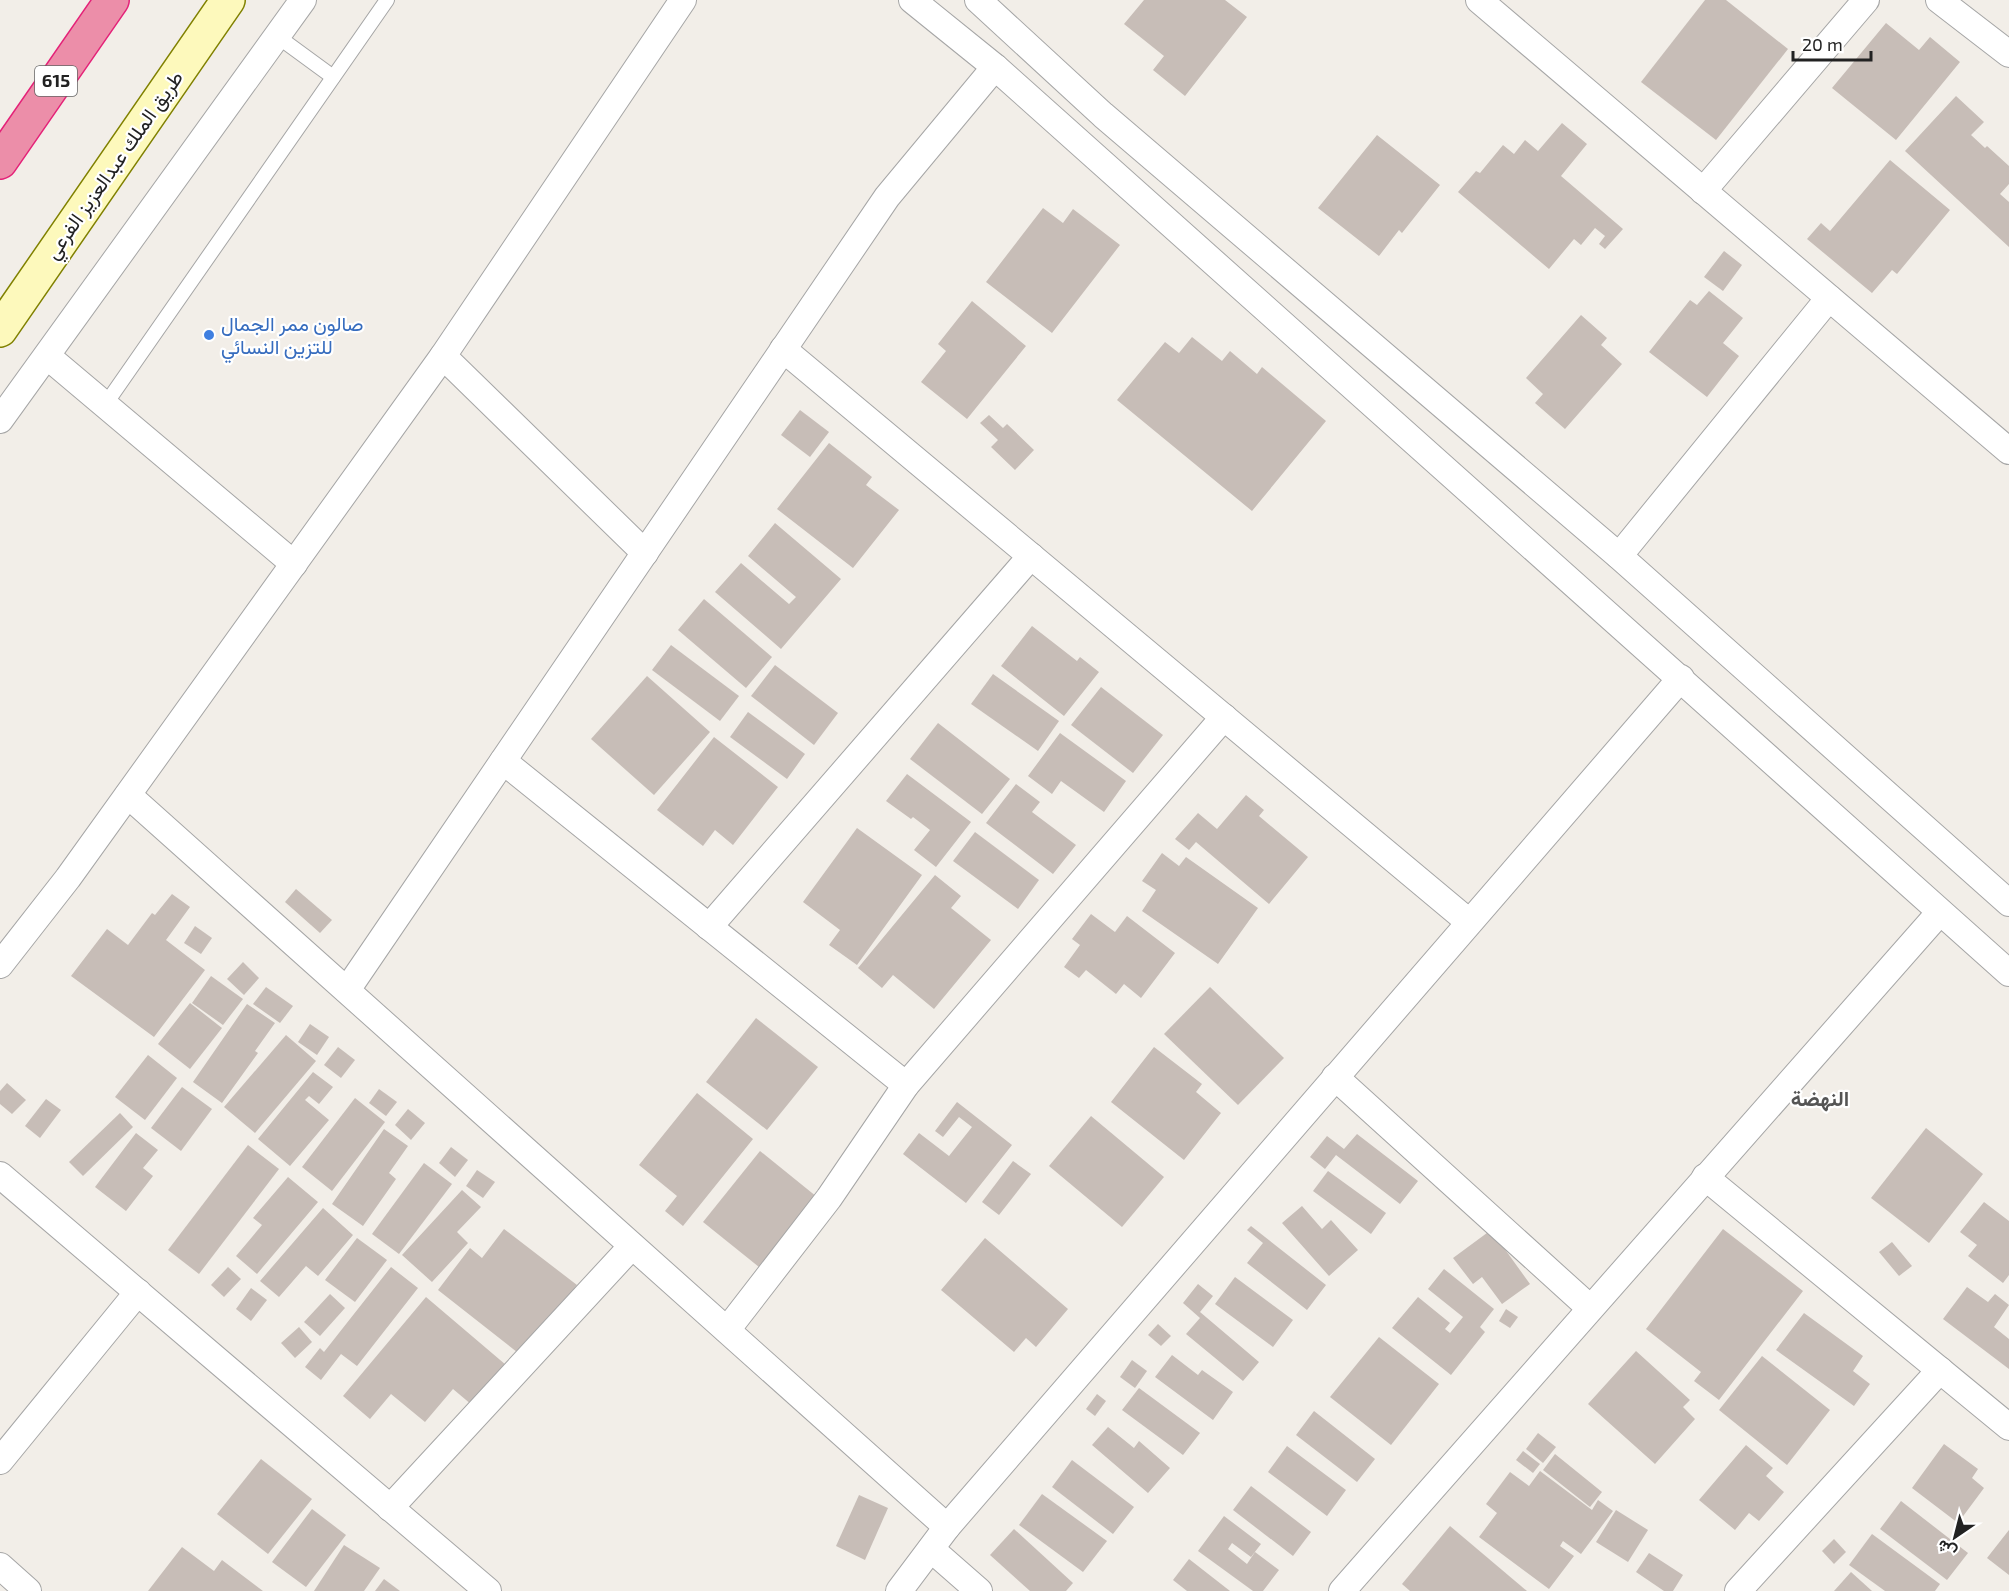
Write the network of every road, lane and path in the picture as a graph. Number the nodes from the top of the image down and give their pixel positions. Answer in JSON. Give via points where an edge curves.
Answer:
{"nodes":[{"id":1,"x":112,"y":0,"type":"edge"},
{"id":2,"x":228,"y":0,"type":"edge"},
{"id":3,"x":303,"y":0,"type":"edge"},
{"id":4,"x":387,"y":0,"type":"edge"},
{"id":5,"x":683,"y":0,"type":"edge"},
{"id":6,"x":912,"y":0,"type":"edge"},
{"id":7,"x":1479,"y":0,"type":"edge"},
{"id":8,"x":1866,"y":0,"type":"edge"},
{"id":9,"x":1940,"y":0,"type":"edge"},
{"id":10,"x":989,"y":4,"type":"edge"},
{"id":11,"x":277,"y":36,"type":"junction"},
{"id":12,"x":2009,"y":54,"type":"edge"},
{"id":13,"x":995,"y":67,"type":"junction"},
{"id":14,"x":333,"y":77,"type":"junction"},
{"id":15,"x":0,"y":162,"type":"edge"},
{"id":16,"x":1703,"y":191,"type":"junction"},
{"id":17,"x":1829,"y":298,"type":"junction"},
{"id":18,"x":0,"y":330,"type":"edge"},
{"id":19,"x":783,"y":349,"type":"junction"},
{"id":20,"x":47,"y":356,"type":"junction"},
{"id":21,"x":443,"y":356,"type":"junction"},
{"id":22,"x":105,"y":405,"type":"junction"},
{"id":23,"x":0,"y":420,"type":"edge"},
{"id":24,"x":2009,"y":451,"type":"edge"},
{"id":25,"x":645,"y":553,"type":"junction"},
{"id":26,"x":1031,"y":556,"type":"junction"},
{"id":27,"x":1619,"y":556,"type":"junction"},
{"id":28,"x":294,"y":564,"type":"junction"},
{"id":29,"x":1681,"y":678,"type":"junction"},
{"id":30,"x":1224,"y":717,"type":"junction"},
{"id":31,"x":503,"y":761,"type":"junction"},
{"id":32,"x":128,"y":795,"type":"junction"},
{"id":33,"x":2009,"y":903,"type":"edge"},
{"id":34,"x":1940,"y":912,"type":"junction"},
{"id":35,"x":1468,"y":922,"type":"junction"},
{"id":36,"x":709,"y":927,"type":"junction"},
{"id":37,"x":0,"y":965,"type":"edge"},
{"id":38,"x":2009,"y":973,"type":"edge"},
{"id":39,"x":347,"y":990,"type":"junction"},
{"id":40,"x":1335,"y":1077,"type":"junction"},
{"id":41,"x":906,"y":1085,"type":"junction"},
{"id":42,"x":0,"y":1175,"type":"edge"},
{"id":43,"x":1705,"y":1177,"type":"junction"},
{"id":44,"x":632,"y":1246,"type":"junction"},
{"id":45,"x":138,"y":1293,"type":"junction"},
{"id":46,"x":1590,"y":1308,"type":"junction"},
{"id":47,"x":727,"y":1330,"type":"junction"},
{"id":48,"x":1940,"y":1370,"type":"junction"},
{"id":49,"x":2009,"y":1427,"type":"edge"},
{"id":50,"x":0,"y":1461,"type":"edge"},
{"id":51,"x":390,"y":1508,"type":"junction"},
{"id":52,"x":947,"y":1527,"type":"junction"},
{"id":53,"x":931,"y":1549,"type":"junction"},
{"id":54,"x":0,"y":1566,"type":"edge"},
{"id":55,"x":28,"y":1591,"type":"edge"},
{"id":56,"x":488,"y":1591,"type":"edge"},
{"id":57,"x":899,"y":1591,"type":"edge"},
{"id":58,"x":980,"y":1591,"type":"edge"},
{"id":59,"x":1342,"y":1591,"type":"edge"},
{"id":60,"x":1738,"y":1591,"type":"edge"}],
"edges":[{"from":1,"to":15,"type":"highway","number":"615"},
{"from":2,"to":18,"type":"main road","name":"طريق الملك عبدالعزيز الفرعي"},
{"from":3,"to":11,"type":"street"},
{"from":4,"to":14,"type":"lane"},
{"from":5,"to":21,"type":"street"},
{"from":6,"to":13,"type":"street"},
{"from":7,"to":16,"type":"street"},
{"from":8,"to":16,"type":"street"},
{"from":9,"to":12,"type":"street"},
{"from":10,"to":27,"type":"street","via":[[1103,115]]},
{"from":11,"to":14,"type":"lane"},
{"from":11,"to":20,"type":"street"},
{"from":13,"to":19,"type":"street","via":[[887,197]]},
{"from":13,"to":29,"type":"street"},
{"from":14,"to":22,"type":"lane"},
{"from":16,"to":17,"type":"street"},
{"from":17,"to":24,"type":"street"},
{"from":17,"to":27,"type":"street"},
{"from":19,"to":25,"type":"street"},
{"from":19,"to":26,"type":"street"},
{"from":20,"to":22,"type":"street"},
{"from":20,"to":23,"type":"street"},
{"from":21,"to":25,"type":"street"},
{"from":21,"to":28,"type":"street"},
{"from":22,"to":28,"type":"street"},
{"from":25,"to":31,"type":"street"},
{"from":26,"to":30,"type":"street"},
{"from":26,"to":36,"type":"street"},
{"from":27,"to":33,"type":"street"},
{"from":28,"to":32,"type":"street"},
{"from":29,"to":34,"type":"street"},
{"from":29,"to":35,"type":"street"},
{"from":30,"to":35,"type":"street"},
{"from":30,"to":41,"type":"street"},
{"from":31,"to":36,"type":"street"},
{"from":31,"to":39,"type":"street"},
{"from":32,"to":37,"type":"street"},
{"from":32,"to":39,"type":"street"},
{"from":34,"to":38,"type":"street"},
{"from":34,"to":43,"type":"street"},
{"from":35,"to":40,"type":"street"},
{"from":36,"to":41,"type":"street"},
{"from":39,"to":44,"type":"street"},
{"from":40,"to":46,"type":"street"},
{"from":40,"to":52,"type":"street"},
{"from":41,"to":47,"type":"street","via":[[829,1198]]},
{"from":42,"to":45,"type":"street"},
{"from":43,"to":46,"type":"street"},
{"from":43,"to":48,"type":"street"},
{"from":44,"to":47,"type":"street"},
{"from":44,"to":51,"type":"street"},
{"from":45,"to":50,"type":"street"},
{"from":45,"to":51,"type":"street"},
{"from":46,"to":59,"type":"street"},
{"from":47,"to":52,"type":"street"},
{"from":48,"to":49,"type":"street"},
{"from":48,"to":60,"type":"street"},
{"from":51,"to":56,"type":"street"},
{"from":52,"to":53,"type":"street"},
{"from":53,"to":57,"type":"street"},
{"from":53,"to":58,"type":"street"},
{"from":54,"to":55,"type":"street"}]}
